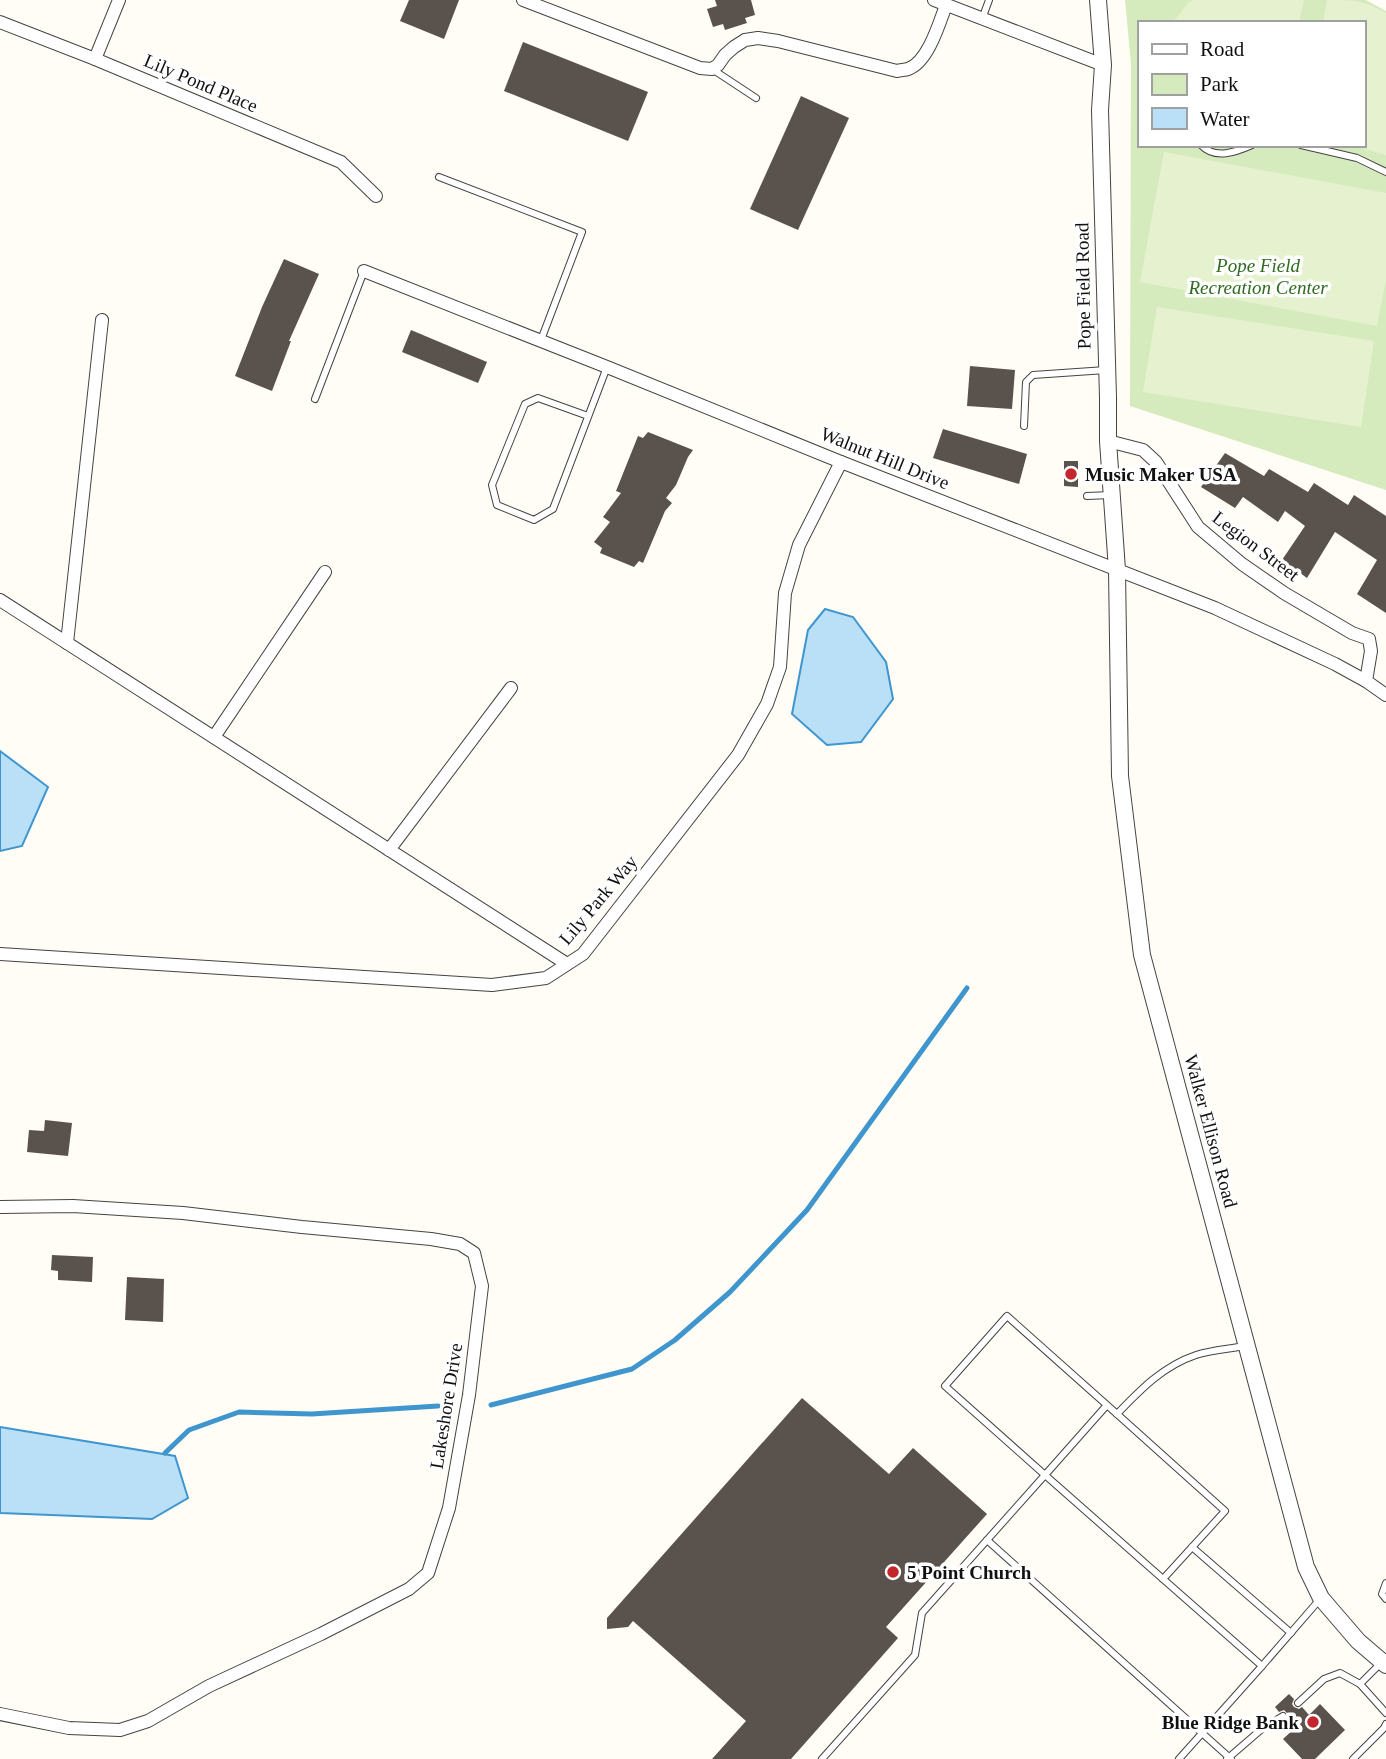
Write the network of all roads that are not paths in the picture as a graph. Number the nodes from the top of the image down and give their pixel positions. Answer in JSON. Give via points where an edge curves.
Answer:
{"nodes":[{"id":1,"x":119,"y":0,"type":"edge"},
{"id":2,"x":523,"y":0,"type":"edge"},
{"id":3,"x":989,"y":0,"type":"edge"},
{"id":4,"x":1098,"y":0,"type":"edge"},
{"id":5,"x":940,"y":3,"type":"edge"},
{"id":6,"x":982,"y":19,"type":"junction"},
{"id":7,"x":0,"y":22,"type":"edge"},
{"id":8,"x":95,"y":59,"type":"junction"},
{"id":9,"x":1102,"y":65,"type":"junction"},
{"id":10,"x":712,"y":69,"type":"junction"},
{"id":11,"x":756,"y":98,"type":"dead end"},
{"id":12,"x":1203,"y":147,"type":"edge"},
{"id":13,"x":1248,"y":147,"type":"edge"},
{"id":14,"x":1310,"y":147,"type":"edge"},
{"id":15,"x":1386,"y":172,"type":"edge"},
{"id":16,"x":439,"y":177,"type":"dead end"},
{"id":17,"x":376,"y":195,"type":"dead end"},
{"id":18,"x":364,"y":271,"type":"joint"},
{"id":19,"x":102,"y":320,"type":"dead end"},
{"id":20,"x":541,"y":340,"type":"junction"},
{"id":21,"x":607,"y":367,"type":"junction"},
{"id":22,"x":1106,"y":370,"type":"junction"},
{"id":23,"x":315,"y":399,"type":"dead end"},
{"id":24,"x":588,"y":416,"type":"junction"},
{"id":25,"x":1024,"y":426,"type":"dead end"},
{"id":26,"x":1108,"y":441,"type":"junction"},
{"id":27,"x":841,"y":462,"type":"junction"},
{"id":28,"x":1113,"y":495,"type":"junction"},
{"id":29,"x":1087,"y":496,"type":"dead end"},
{"id":30,"x":1117,"y":570,"type":"junction"},
{"id":31,"x":325,"y":572,"type":"dead end"},
{"id":32,"x":0,"y":600,"type":"edge"},
{"id":33,"x":67,"y":643,"type":"junction"},
{"id":34,"x":1366,"y":681,"type":"junction"},
{"id":35,"x":511,"y":688,"type":"dead end"},
{"id":36,"x":1386,"y":695,"type":"edge"},
{"id":37,"x":214,"y":737,"type":"junction"},
{"id":38,"x":389,"y":850,"type":"junction"},
{"id":39,"x":0,"y":954,"type":"edge"},
{"id":40,"x":568,"y":964,"type":"junction"},
{"id":41,"x":0,"y":1207,"type":"edge"},
{"id":42,"x":1246,"y":1345,"type":"junction"},
{"id":43,"x":1107,"y":1405,"type":"junction"},
{"id":44,"x":1117,"y":1414,"type":"junction"},
{"id":45,"x":1045,"y":1475,"type":"junction"},
{"id":46,"x":987,"y":1540,"type":"junction"},
{"id":47,"x":1192,"y":1547,"type":"junction"},
{"id":48,"x":1163,"y":1579,"type":"junction"},
{"id":49,"x":1386,"y":1583,"type":"edge"},
{"id":50,"x":1321,"y":1598,"type":"junction"},
{"id":51,"x":1386,"y":1599,"type":"edge"},
{"id":52,"x":1291,"y":1633,"type":"junction"},
{"id":53,"x":1385,"y":1662,"type":"edge"},
{"id":54,"x":1262,"y":1666,"type":"junction"},
{"id":55,"x":1360,"y":1684,"type":"junction"},
{"id":56,"x":1298,"y":1703,"type":"dead end"},
{"id":57,"x":1386,"y":1713,"type":"edge"},
{"id":58,"x":0,"y":1714,"type":"edge"},
{"id":59,"x":1283,"y":1716,"type":"dead end"},
{"id":60,"x":1386,"y":1724,"type":"edge"},
{"id":61,"x":1202,"y":1733,"type":"junction"},
{"id":62,"x":824,"y":1758,"type":"edge"},
{"id":63,"x":1229,"y":1758,"type":"edge"},
{"id":64,"x":1179,"y":1759,"type":"edge"},
{"id":65,"x":1353,"y":1759,"type":"edge"}],
"edges":[{"from":1,"to":8,"type":"street"},
{"from":2,"to":10,"type":"street"},
{"from":3,"to":6,"type":"lane"},
{"from":4,"to":9,"type":"street","name":"Pope Field Road"},
{"from":5,"to":6,"type":"street"},
{"from":5,"to":10,"type":"street","via":[[929,46],[910,69],[897,71],[758,37],[734,47]]},
{"from":6,"to":9,"type":"street"},
{"from":7,"to":8,"type":"street","name":"Lily Pond Place"},
{"from":8,"to":17,"type":"street","name":"Lily Pond Place","via":[[341,162]]},
{"from":9,"to":22,"type":"street","name":"Pope Field Road"},
{"from":10,"to":11,"type":"lane"},
{"from":12,"to":13,"type":"lane","via":[[1222,154]]},
{"from":14,"to":15,"type":"lane","via":[[1357,158]]},
{"from":16,"to":20,"type":"lane","via":[[582,232]]},
{"from":18,"to":20,"type":"street","name":"Walnut Hill Drive"},
{"from":18,"to":23,"type":"lane"},
{"from":19,"to":33,"type":"street"},
{"from":20,"to":21,"type":"street","name":"Walnut Hill Drive"},
{"from":21,"to":24,"type":"lane"},
{"from":21,"to":27,"type":"street","name":"Walnut Hill Drive"},
{"from":22,"to":25,"type":"lane","via":[[1032,375],[1026,382]]},
{"from":22,"to":26,"type":"street","name":"Pope Field Road"},
{"from":24,"to":24,"type":"lane","via":[[553,509],[534,520],[497,505],[492,485],[525,404],[538,398]]},
{"from":26,"to":28,"type":"street","name":"Pope Field Road"},
{"from":26,"to":34,"type":"street","name":"Legion Street","via":[[1143,450],[1156,462],[1198,527],[1242,564],[1284,593],[1369,639]]},
{"from":27,"to":30,"type":"street","name":"Walnut Hill Drive"},
{"from":27,"to":40,"type":"street","name":"Lily Park Way","via":[[799,545],[785,593],[780,667],[766,704],[738,755],[583,954]]},
{"from":28,"to":29,"type":"lane"},
{"from":28,"to":30,"type":"street","name":"Pope Field Road"},
{"from":30,"to":34,"type":"street","name":"Walnut Hill Drive","via":[[1227,614]]},
{"from":30,"to":42,"type":"street","name":"Walker Ellison Road","via":[[1120,776],[1142,956]]},
{"from":31,"to":37,"type":"street"},
{"from":32,"to":33,"type":"street"},
{"from":33,"to":37,"type":"street"},
{"from":34,"to":36,"type":"street","name":"Walnut Hill Drive"},
{"from":35,"to":38,"type":"street"},
{"from":37,"to":38,"type":"street"},
{"from":38,"to":40,"type":"street"},
{"from":39,"to":40,"type":"street","name":"Lily Park Way","via":[[492,985],[546,978]]},
{"from":41,"to":58,"type":"street","name":"Lakeshore Drive","via":[[183,1213],[460,1244],[474,1252],[482,1286],[449,1508],[428,1573],[409,1588],[321,1634],[130,1727],[69,1728]]},
{"from":42,"to":44,"type":"lane","via":[[1172,1365]]},
{"from":42,"to":50,"type":"street","name":"Walker Ellison Road","via":[[1306,1567]]},
{"from":43,"to":44,"type":"lane"},
{"from":43,"to":45,"type":"lane"},
{"from":43,"to":45,"type":"lane","via":[[1007,1316],[945,1387]]},
{"from":44,"to":47,"type":"lane","via":[[1225,1511]]},
{"from":45,"to":46,"type":"lane"},
{"from":45,"to":48,"type":"lane"},
{"from":46,"to":61,"type":"lane"},
{"from":46,"to":62,"type":"lane","via":[[922,1613],[915,1655]]},
{"from":47,"to":48,"type":"lane"},
{"from":47,"to":52,"type":"lane"},
{"from":48,"to":54,"type":"lane"},
{"from":49,"to":51,"type":"lane","via":[[1382,1594]]},
{"from":50,"to":52,"type":"lane"},
{"from":50,"to":53,"type":"street","name":"Walker Ellison Road","via":[[1358,1641]]},
{"from":52,"to":54,"type":"lane"},
{"from":53,"to":55,"type":"lane"},
{"from":54,"to":61,"type":"lane"},
{"from":55,"to":56,"type":"lane","via":[[1340,1673],[1324,1679]]},
{"from":55,"to":57,"type":"lane"},
{"from":59,"to":63,"type":"lane"},
{"from":60,"to":65,"type":"lane"},
{"from":61,"to":63,"type":"lane"},
{"from":61,"to":64,"type":"lane"}]}
